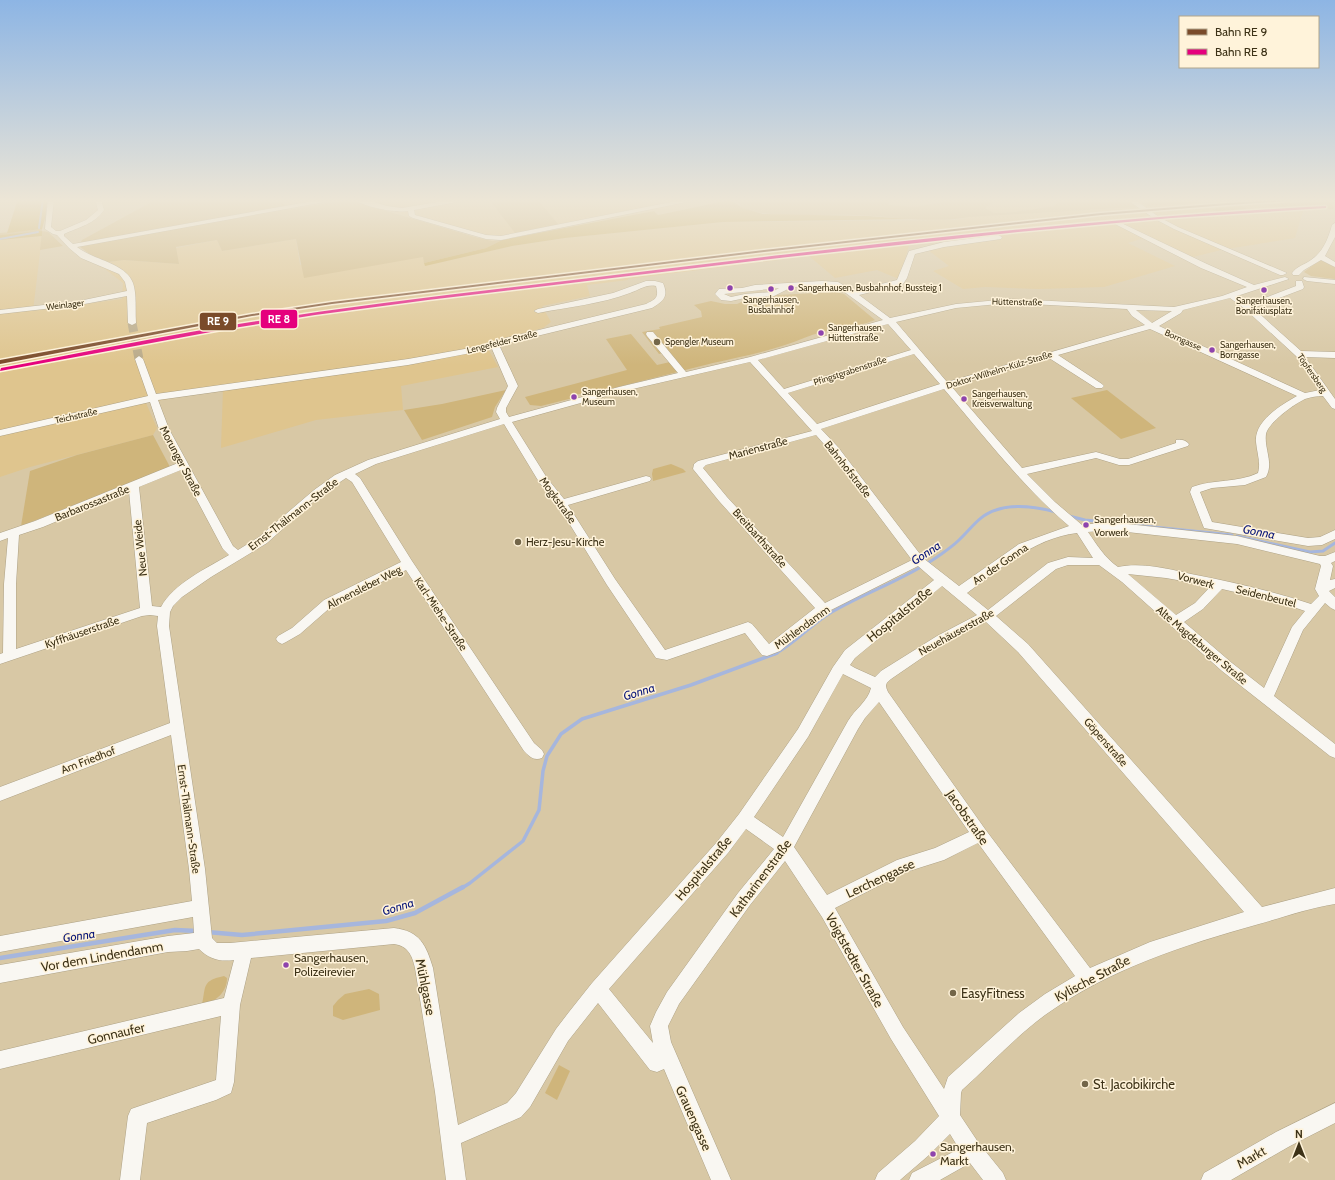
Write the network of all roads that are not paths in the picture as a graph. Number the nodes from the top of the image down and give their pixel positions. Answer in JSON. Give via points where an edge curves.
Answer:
{"nodes":[{"id":1,"x":83,"y":254,"type":"edge"},
{"id":2,"x":912,"y":254,"type":"edge"},
{"id":3,"x":1180,"y":254,"type":"edge"},
{"id":4,"x":1234,"y":254,"type":"edge"},
{"id":5,"x":1320,"y":256,"type":"joint"},
{"id":6,"x":1335,"y":265,"type":"edge"},
{"id":7,"x":1296,"y":273,"type":"junction"},
{"id":8,"x":1284,"y":276,"type":"junction"},
{"id":9,"x":1307,"y":279,"type":"junction"},
{"id":10,"x":1335,"y":282,"type":"edge"},
{"id":11,"x":1299,"y":283,"type":"junction"},
{"id":12,"x":790,"y":285,"type":"junction"},
{"id":13,"x":1253,"y":287,"type":"junction"},
{"id":14,"x":130,"y":293,"type":"junction"},
{"id":15,"x":853,"y":294,"type":"junction"},
{"id":16,"x":1232,"y":296,"type":"junction"},
{"id":17,"x":1248,"y":306,"type":"junction"},
{"id":18,"x":1130,"y":308,"type":"junction"},
{"id":19,"x":1180,"y":308,"type":"junction"},
{"id":20,"x":538,"y":311,"type":"dead end"},
{"id":21,"x":0,"y":312,"type":"edge"},
{"id":22,"x":890,"y":321,"type":"junction"},
{"id":23,"x":132,"y":323,"type":"tunnel mouth"},
{"id":24,"x":1151,"y":326,"type":"junction"},
{"id":25,"x":650,"y":334,"type":"dead end"},
{"id":26,"x":495,"y":346,"type":"junction"},
{"id":27,"x":916,"y":351,"type":"junction"},
{"id":28,"x":1300,"y":354,"type":"junction"},
{"id":29,"x":1051,"y":355,"type":"junction"},
{"id":30,"x":1335,"y":355,"type":"edge"},
{"id":31,"x":139,"y":359,"type":"tunnel mouth"},
{"id":32,"x":752,"y":359,"type":"junction"},
{"id":33,"x":683,"y":374,"type":"junction"},
{"id":34,"x":946,"y":385,"type":"junction"},
{"id":35,"x":1099,"y":386,"type":"dead end"},
{"id":36,"x":783,"y":392,"type":"junction"},
{"id":37,"x":1325,"y":392,"type":"junction"},
{"id":38,"x":1305,"y":396,"type":"junction"},
{"id":39,"x":152,"y":398,"type":"junction"},
{"id":40,"x":1335,"y":406,"type":"edge"},
{"id":41,"x":506,"y":420,"type":"junction"},
{"id":42,"x":817,"y":430,"type":"junction"},
{"id":43,"x":0,"y":432,"type":"edge"},
{"id":44,"x":1180,"y":442,"type":"dead end"},
{"id":45,"x":183,"y":465,"type":"junction"},
{"id":46,"x":698,"y":466,"type":"joint"},
{"id":47,"x":1020,"y":472,"type":"junction"},
{"id":48,"x":347,"y":473,"type":"junction"},
{"id":49,"x":646,"y":480,"type":"dead end"},
{"id":50,"x":134,"y":485,"type":"junction"},
{"id":51,"x":562,"y":504,"type":"junction"},
{"id":52,"x":1074,"y":524,"type":"junction"},
{"id":53,"x":14,"y":533,"type":"junction"},
{"id":54,"x":1335,"y":534,"type":"edge"},
{"id":55,"x":0,"y":537,"type":"edge"},
{"id":56,"x":1301,"y":548,"type":"junction"},
{"id":57,"x":238,"y":556,"type":"junction"},
{"id":58,"x":1335,"y":556,"type":"edge"},
{"id":59,"x":1101,"y":561,"type":"junction"},
{"id":60,"x":920,"y":562,"type":"junction"},
{"id":61,"x":408,"y":564,"type":"junction"},
{"id":62,"x":1329,"y":565,"type":"edge"},
{"id":63,"x":1117,"y":572,"type":"junction"},
{"id":64,"x":938,"y":577,"type":"junction"},
{"id":65,"x":1335,"y":583,"type":"edge"},
{"id":66,"x":1219,"y":584,"type":"junction"},
{"id":67,"x":958,"y":594,"type":"junction"},
{"id":68,"x":1328,"y":597,"type":"edge"},
{"id":69,"x":823,"y":609,"type":"junction"},
{"id":70,"x":1313,"y":609,"type":"junction"},
{"id":71,"x":146,"y":610,"type":"junction"},
{"id":72,"x":164,"y":612,"type":"junction"},
{"id":73,"x":987,"y":616,"type":"junction"},
{"id":74,"x":1174,"y":622,"type":"junction"},
{"id":75,"x":282,"y":639,"type":"dead end"},
{"id":76,"x":667,"y":656,"type":"joint"},
{"id":77,"x":4,"y":658,"type":"edge"},
{"id":78,"x":843,"y":666,"type":"junction"},
{"id":79,"x":878,"y":685,"type":"junction"},
{"id":80,"x":1266,"y":698,"type":"junction"},
{"id":81,"x":176,"y":727,"type":"junction"},
{"id":82,"x":1335,"y":752,"type":"edge"},
{"id":83,"x":536,"y":754,"type":"dead end"},
{"id":84,"x":0,"y":794,"type":"edge"},
{"id":85,"x":744,"y":819,"type":"junction"},
{"id":86,"x":980,"y":834,"type":"junction"},
{"id":87,"x":785,"y":848,"type":"junction"},
{"id":88,"x":1332,"y":896,"type":"edge"},
{"id":89,"x":824,"y":905,"type":"junction"},
{"id":90,"x":1259,"y":916,"type":"junction"},
{"id":91,"x":202,"y":926,"type":"junction"},
{"id":92,"x":0,"y":944,"type":"edge"},
{"id":93,"x":245,"y":950,"type":"junction"},
{"id":94,"x":0,"y":974,"type":"edge"},
{"id":95,"x":1087,"y":978,"type":"junction"},
{"id":96,"x":598,"y":990,"type":"junction"},
{"id":97,"x":231,"y":1005,"type":"junction"},
{"id":98,"x":659,"y":1026,"type":"joint"},
{"id":99,"x":667,"y":1057,"type":"junction"},
{"id":100,"x":0,"y":1060,"type":"edge"},
{"id":101,"x":1335,"y":1114,"type":"edge"},
{"id":102,"x":951,"y":1115,"type":"junction"},
{"id":103,"x":450,"y":1138,"type":"junction"},
{"id":104,"x":972,"y":1149,"type":"junction"},
{"id":105,"x":130,"y":1180,"type":"edge"},
{"id":106,"x":456,"y":1180,"type":"edge"},
{"id":107,"x":721,"y":1180,"type":"edge"},
{"id":108,"x":885,"y":1180,"type":"edge"},
{"id":109,"x":919,"y":1180,"type":"edge"},
{"id":110,"x":996,"y":1180,"type":"edge"},
{"id":111,"x":1211,"y":1180,"type":"edge"}],
"edges":[{"from":1,"to":14,"type":"street","via":[[124,274],[129,282]]},
{"from":2,"to":15,"type":"street","via":[[899,283]]},
{"from":3,"to":13,"type":"street"},
{"from":4,"to":8,"type":"street"},
{"from":5,"to":6,"type":"street"},
{"from":5,"to":7,"type":"street"},
{"from":7,"to":8,"type":"street","name":"Hüttenstraße"},
{"from":7,"to":9,"type":"street","name":"Hüttenstraße"},
{"from":8,"to":11,"type":"street","name":"Hüttenstraße"},
{"from":8,"to":13,"type":"street","name":"Hüttenstraße"},
{"from":9,"to":10,"type":"street"},
{"from":9,"to":11,"type":"street","via":[[1306,282]]},
{"from":11,"to":17,"type":"street","via":[[1300,287]]},
{"from":12,"to":12,"type":"street","name":"Alte Magdeburger Straße","via":[[774,294],[731,299],[719,294],[761,286]]},
{"from":12,"to":15,"type":"street","name":"Alte Magdeburger Straße","via":[[830,283]]},
{"from":13,"to":16,"type":"street","name":"Hüttenstraße"},
{"from":14,"to":21,"type":"street","name":"Weinlager","via":[[79,303]]},
{"from":14,"to":23,"type":"street"},
{"from":15,"to":22,"type":"street","name":"Alte Magdeburger Straße"},
{"from":16,"to":17,"type":"street","name":"Töpfersberg"},
{"from":16,"to":19,"type":"street","name":"Hüttenstraße"},
{"from":17,"to":28,"type":"street","name":"Töpfersberg"},
{"from":18,"to":19,"type":"street","name":"Hüttenstraße"},
{"from":18,"to":22,"type":"street","name":"Hüttenstraße","via":[[991,302],[950,307]]},
{"from":18,"to":24,"type":"street","name":"Borngasse"},
{"from":19,"to":24,"type":"street","name":"Doktor-Wilhelm-Külz-Straße","via":[[1161,323]]},
{"from":20,"to":26,"type":"street","name":"Lengefelder Straße","via":[[627,292],[644,283],[660,285],[662,293],[660,300],[650,306],[505,341]]},
{"from":22,"to":27,"type":"street","name":"Alte Magdeburger Straße"},
{"from":22,"to":32,"type":"street","name":"Hüttenstraße"},
{"from":24,"to":29,"type":"street","name":"Doktor-Wilhelm-Külz-Straße"},
{"from":24,"to":38,"type":"street","name":"Borngasse"},
{"from":25,"to":33,"type":"street"},
{"from":26,"to":39,"type":"street","name":"Lengefelder Straße","via":[[412,362]]},
{"from":26,"to":41,"type":"street","via":[[513,386],[501,409]]},
{"from":27,"to":34,"type":"street","name":"Alte Magdeburger Straße"},
{"from":27,"to":36,"type":"street","name":"Pfingstgrabenstraße"},
{"from":28,"to":30,"type":"street"},
{"from":28,"to":37,"type":"street","name":"Töpfersberg"},
{"from":29,"to":34,"type":"street","name":"Doktor-Wilhelm-Külz-Straße"},
{"from":29,"to":35,"type":"street"},
{"from":31,"to":39,"type":"street","name":"Morunger Straße"},
{"from":32,"to":33,"type":"street","name":"Ernst-Thälmann-Straße"},
{"from":32,"to":36,"type":"street","name":"Bahnhofstraße"},
{"from":33,"to":41,"type":"street","name":"Ernst-Thälmann-Straße"},
{"from":34,"to":42,"type":"street","name":"Doktor-Wilhelm-Külz-Straße"},
{"from":34,"to":47,"type":"street","name":"Alte Magdeburger Straße"},
{"from":36,"to":42,"type":"street","name":"Bahnhofstraße"},
{"from":37,"to":38,"type":"street"},
{"from":37,"to":40,"type":"street","name":"Töpfersberg"},
{"from":38,"to":56,"type":"street","name":"An der Gonna","via":[[1287,406],[1264,426],[1261,434],[1264,467],[1262,475],[1249,482],[1205,486],[1196,489],[1195,492],[1208,525]]},
{"from":39,"to":43,"type":"street","name":"Teichstraße"},
{"from":39,"to":45,"type":"street","name":"Morunger Straße","via":[[164,429]]},
{"from":41,"to":48,"type":"street","name":"Ernst-Thälmann-Straße","via":[[372,462]]},
{"from":41,"to":51,"type":"street","name":"Mogkstraße","via":[[543,480]]},
{"from":42,"to":46,"type":"street","name":"Marienstraße"},
{"from":42,"to":60,"type":"street","name":"Bahnhofstraße","via":[[840,456]]},
{"from":44,"to":47,"type":"street","via":[[1184,444],[1129,462],[1119,462],[1096,455]]},
{"from":45,"to":50,"type":"street","name":"Barbarossastraße"},
{"from":45,"to":57,"type":"street","name":"Morunger Straße","via":[[229,549]]},
{"from":46,"to":69,"type":"street","name":"Breitbarthstraße","via":[[723,499]]},
{"from":47,"to":52,"type":"street","name":"Alte Magdeburger Straße"},
{"from":48,"to":57,"type":"street","name":"Ernst-Thälmann-Straße","via":[[318,492],[264,540]]},
{"from":48,"to":61,"type":"street","name":"Karl-Miehe-Straße","via":[[356,480]]},
{"from":49,"to":51,"type":"street"},
{"from":50,"to":53,"type":"street","name":"Barbarossastraße"},
{"from":50,"to":71,"type":"street","name":"Neue Weide"},
{"from":51,"to":76,"type":"street","name":"Mogkstraße","via":[[657,650]]},
{"from":52,"to":56,"type":"street","name":"An der Gonna","via":[[1116,526]]},
{"from":52,"to":59,"type":"street","name":"Alte Magdeburger Straße"},
{"from":52,"to":67,"type":"street","name":"An der Gonna","via":[[1022,547]]},
{"from":53,"to":55,"type":"street","name":"Barbarossastraße"},
{"from":53,"to":77,"type":"street"},
{"from":54,"to":56,"type":"street","name":"An der Gonna"},
{"from":56,"to":62,"type":"street","name":"An der Gonna"},
{"from":57,"to":72,"type":"street","name":"Ernst-Thälmann-Straße","via":[[185,589],[171,601]]},
{"from":58,"to":62,"type":"street"},
{"from":59,"to":63,"type":"street","name":"Alte Magdeburger Straße"},
{"from":59,"to":73,"type":"street","name":"Neuehäuserstraße","via":[[1058,563]]},
{"from":60,"to":64,"type":"street","name":"Bahnhofstraße"},
{"from":60,"to":69,"type":"street","name":"Mühlendamm"},
{"from":61,"to":75,"type":"street","name":"Almensleber Weg","via":[[328,603],[296,631]]},
{"from":61,"to":83,"type":"street","name":"Karl-Miehe-Straße"},
{"from":62,"to":68,"type":"street"},
{"from":63,"to":66,"type":"street","name":"Vorwerk","via":[[1124,570],[1164,573]]},
{"from":63,"to":74,"type":"street","name":"Alte Magdeburger Straße"},
{"from":64,"to":67,"type":"street","name":"Göpenstraße"},
{"from":64,"to":78,"type":"street","name":"Hospitalstraße","via":[[850,654]]},
{"from":65,"to":68,"type":"street"},
{"from":66,"to":70,"type":"street","name":"Seidenbeutel","via":[[1280,598]]},
{"from":66,"to":74,"type":"street","name":"Vorwerk","via":[[1211,596]]},
{"from":67,"to":73,"type":"street","name":"Göpenstraße"},
{"from":68,"to":70,"type":"street","via":[[1321,600]]},
{"from":69,"to":76,"type":"street","name":"Mühlendamm","via":[[767,651],[748,627]]},
{"from":70,"to":80,"type":"street","via":[[1298,627]]},
{"from":71,"to":72,"type":"street","name":"Kyffhäuserstraße"},
{"from":71,"to":77,"type":"street","name":"Kyffhäuserstraße"},
{"from":72,"to":81,"type":"street","name":"Ernst-Thälmann-Straße","via":[[162,626]]},
{"from":73,"to":79,"type":"street","name":"Neuehäuserstraße","via":[[941,639],[886,674]]},
{"from":73,"to":90,"type":"street","name":"Göpenstraße","via":[[1023,648]]},
{"from":74,"to":80,"type":"street","name":"Alte Magdeburger Straße"},
{"from":78,"to":79,"type":"street"},
{"from":78,"to":85,"type":"street","name":"Hospitalstraße","via":[[803,733]]},
{"from":79,"to":86,"type":"street","name":"Jacobstraße","via":[[882,695]]},
{"from":79,"to":87,"type":"street","name":"Katharinenstraße","via":[[873,701],[853,725]]},
{"from":80,"to":82,"type":"street","name":"Alte Magdeburger Straße"},
{"from":81,"to":84,"type":"street","name":"Am Friedhof"},
{"from":81,"to":91,"type":"street","name":"Ernst-Thälmann-Straße"},
{"from":85,"to":87,"type":"street","name":"Voigtstedter Straße"},
{"from":85,"to":96,"type":"street","name":"Hospitalstraße","via":[[722,848]]},
{"from":86,"to":89,"type":"street","name":"Lerchengasse","via":[[938,855],[903,865]]},
{"from":86,"to":95,"type":"street","name":"Jacobstraße"},
{"from":87,"to":89,"type":"street","name":"Voigtstedter Straße"},
{"from":87,"to":98,"type":"street","name":"Katharinenstraße","via":[[744,899],[673,998]]},
{"from":88,"to":90,"type":"street","name":"Kylische Straße"},
{"from":89,"to":102,"type":"street","name":"Voigtstedter Straße","via":[[897,1033]]},
{"from":90,"to":95,"type":"street","name":"Kylische Straße","via":[[1173,941]]},
{"from":91,"to":92,"type":"street","via":[[176,913]]},
{"from":91,"to":93,"type":"street","name":"Mühlgasse","via":[[208,946],[214,951]]},
{"from":91,"to":94,"type":"street","name":"Vor dem Lindendamm","via":[[187,943],[168,944]]},
{"from":93,"to":97,"type":"street"},
{"from":93,"to":103,"type":"street","name":"Mühlgasse","via":[[394,936],[412,943],[420,953],[424,968]]},
{"from":95,"to":102,"type":"street","name":"Kylische Straße","via":[[1050,1000],[1016,1027],[955,1084],[950,1093]]},
{"from":96,"to":99,"type":"street","via":[[657,1063]]},
{"from":96,"to":103,"type":"street","name":"Hospitalstraße","via":[[562,1035],[523,1100],[514,1110]]},
{"from":97,"to":100,"type":"street","name":"Gonnaufer"},
{"from":97,"to":105,"type":"street","via":[[224,1086],[216,1091],[138,1116]]},
{"from":98,"to":99,"type":"street","name":"Grauengasse","via":[[660,1039]]},
{"from":99,"to":107,"type":"street","name":"Grauengasse"},
{"from":101,"to":111,"type":"street","name":"Markt","via":[[1283,1139]]},
{"from":102,"to":104,"type":"street","name":"Voigtstedter Straße"},
{"from":102,"to":108,"type":"street","via":[[944,1127]]},
{"from":103,"to":106,"type":"street","name":"Mühlgasse"},
{"from":104,"to":109,"type":"street","via":[[960,1159]]},
{"from":104,"to":110,"type":"street","name":"Voigtstedter Straße"}]}
